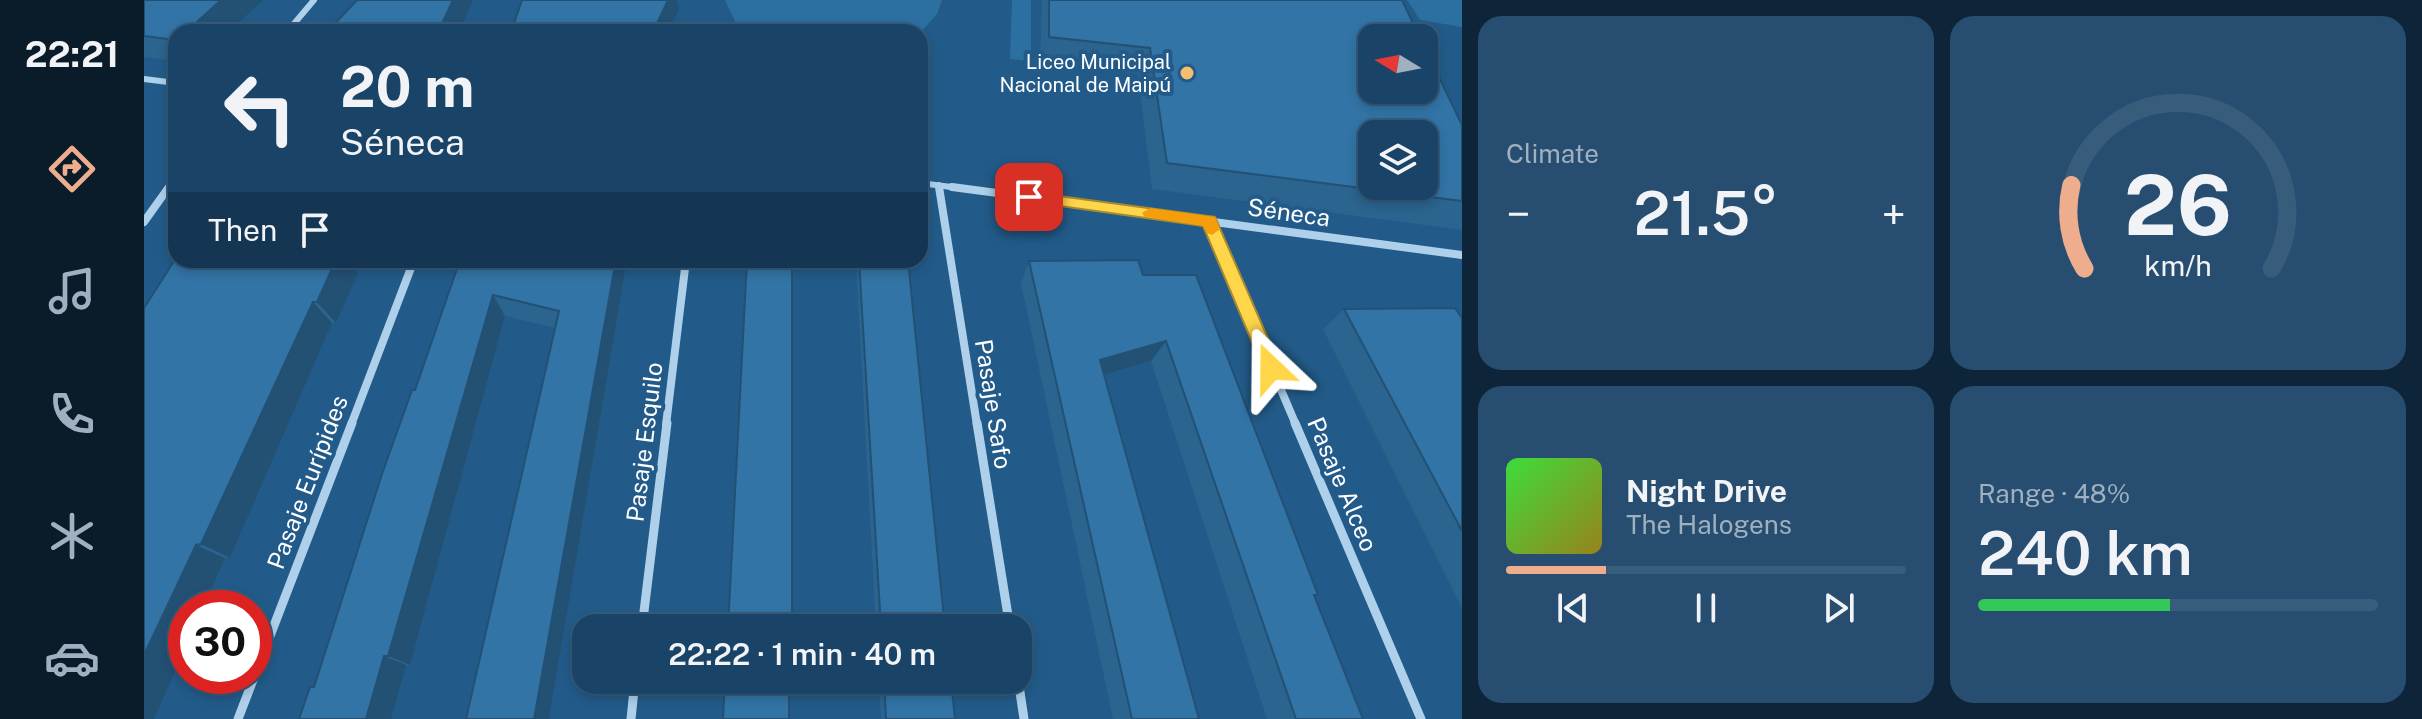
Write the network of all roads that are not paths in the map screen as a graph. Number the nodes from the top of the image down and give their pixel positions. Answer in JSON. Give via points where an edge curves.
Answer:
{"nodes":[{"id":1,"x":314,"y":0,"type":"edge"},
{"id":2,"x":294,"y":24,"type":"edge"},
{"id":3,"x":144,"y":79,"type":"edge"},
{"id":4,"x":168,"y":82,"type":"edge"},
{"id":5,"x":928,"y":184,"type":"edge"},
{"id":6,"x":939,"y":185,"type":"junction"},
{"id":7,"x":168,"y":188,"type":"edge"},
{"id":8,"x":1209,"y":221,"type":"junction"},
{"id":9,"x":144,"y":222,"type":"edge"},
{"id":10,"x":1462,"y":255,"type":"edge"},
{"id":11,"x":411,"y":268,"type":"edge"},
{"id":12,"x":685,"y":268,"type":"edge"},
{"id":13,"x":644,"y":614,"type":"edge"},
{"id":14,"x":1008,"y":614,"type":"edge"},
{"id":15,"x":634,"y":694,"type":"edge"},
{"id":16,"x":1020,"y":694,"type":"edge"},
{"id":17,"x":238,"y":719,"type":"edge"},
{"id":18,"x":631,"y":719,"type":"edge"},
{"id":19,"x":1024,"y":719,"type":"edge"},
{"id":20,"x":1421,"y":719,"type":"edge"}],
"edges":[{"from":1,"to":2,"type":"street"},
{"from":3,"to":4,"type":"street"},
{"from":5,"to":6,"type":"street","name":"Séneca"},
{"from":6,"to":8,"type":"street","name":"Séneca"},
{"from":6,"to":14,"type":"street","name":"Pasaje Safo"},
{"from":7,"to":9,"type":"street"},
{"from":8,"to":10,"type":"street","name":"Séneca"},
{"from":8,"to":20,"type":"street","name":"Pasaje Alceo"},
{"from":11,"to":17,"type":"street","name":"Pasaje Eurípides"},
{"from":12,"to":13,"type":"street","name":"Pasaje Esquilo"},
{"from":15,"to":18,"type":"street"},
{"from":16,"to":19,"type":"street"}]}
